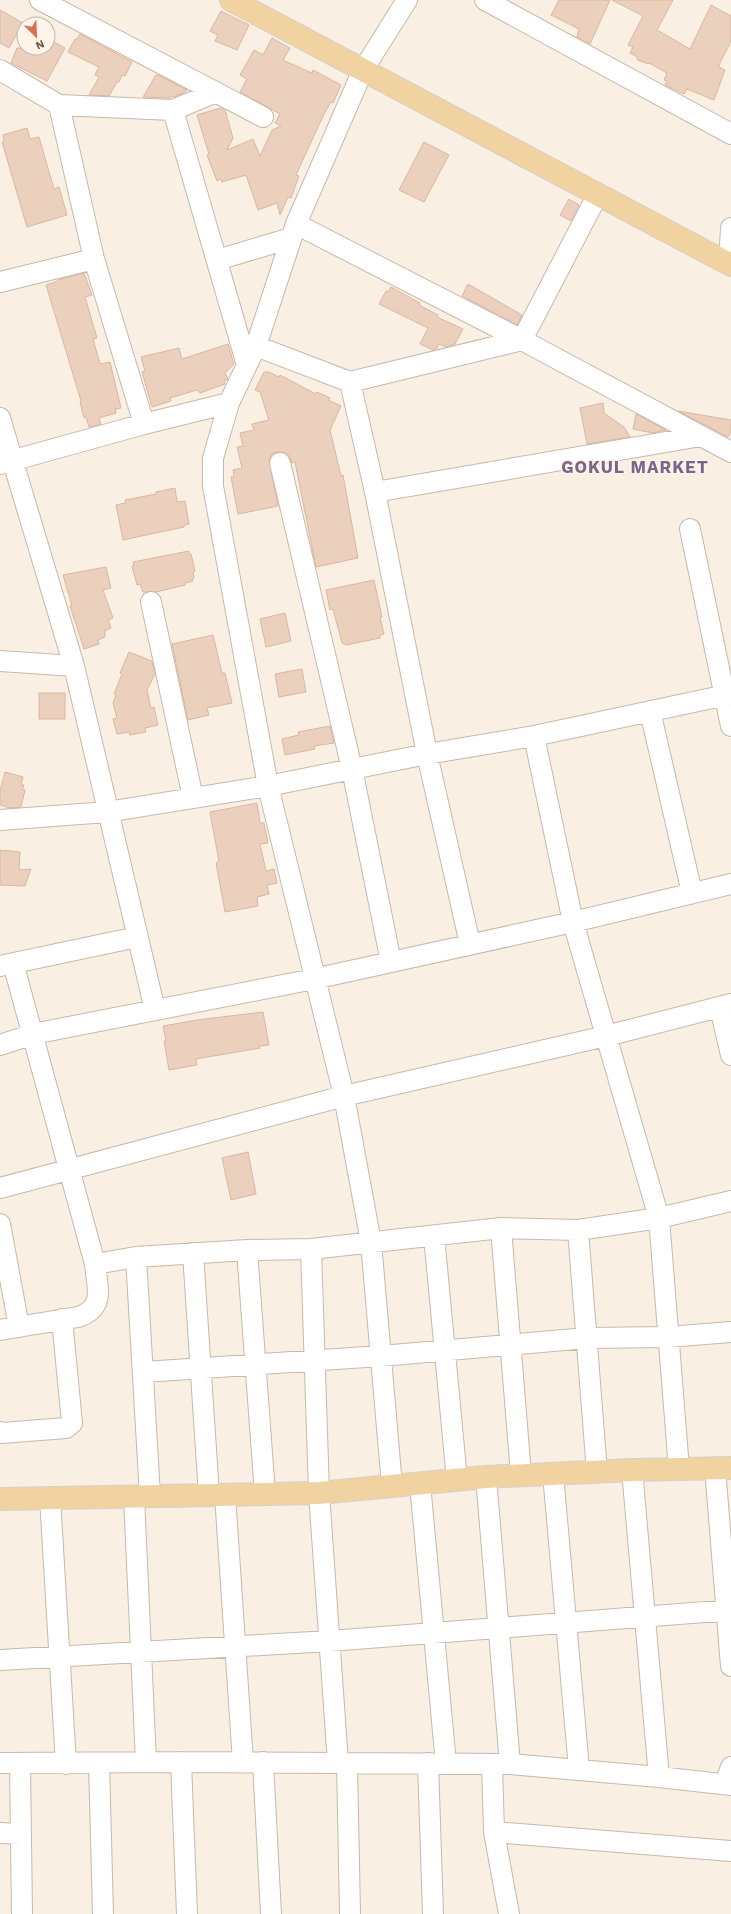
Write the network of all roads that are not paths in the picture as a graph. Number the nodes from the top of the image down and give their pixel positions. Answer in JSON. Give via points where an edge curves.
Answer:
{"nodes":[{"id":1,"x":40,"y":0,"type":"edge"},
{"id":2,"x":231,"y":0,"type":"edge"},
{"id":3,"x":406,"y":0,"type":"edge"},
{"id":4,"x":485,"y":0,"type":"edge"},
{"id":5,"x":0,"y":70,"type":"edge"},
{"id":6,"x":363,"y":70,"type":"junction"},
{"id":7,"x":216,"y":92,"type":"junction"},
{"id":8,"x":59,"y":105,"type":"junction"},
{"id":9,"x":173,"y":110,"type":"junction"},
{"id":10,"x":263,"y":117,"type":"dead end"},
{"id":11,"x":731,"y":134,"type":"edge"},
{"id":12,"x":598,"y":194,"type":"junction"},
{"id":13,"x":731,"y":228,"type":"edge"},
{"id":14,"x":294,"y":231,"type":"junction"},
{"id":15,"x":94,"y":259,"type":"junction"},
{"id":16,"x":216,"y":260,"type":"junction"},
{"id":17,"x":730,"y":264,"type":"edge"},
{"id":18,"x":0,"y":282,"type":"edge"},
{"id":19,"x":522,"y":340,"type":"junction"},
{"id":20,"x":256,"y":346,"type":"junction"},
{"id":21,"x":247,"y":365,"type":"junction"},
{"id":22,"x":350,"y":382,"type":"junction"},
{"id":23,"x":229,"y":403,"type":"junction"},
{"id":24,"x":0,"y":418,"type":"edge"},
{"id":25,"x":144,"y":424,"type":"junction"},
{"id":26,"x":701,"y":436,"type":"junction"},
{"id":27,"x":731,"y":452,"type":"edge"},
{"id":28,"x":6,"y":462,"type":"edge"},
{"id":29,"x":280,"y":463,"type":"dead end"},
{"id":30,"x":375,"y":492,"type":"junction"},
{"id":31,"x":690,"y":529,"type":"dead end"},
{"id":32,"x":151,"y":602,"type":"dead end"},
{"id":33,"x":0,"y":661,"type":"edge"},
{"id":34,"x":74,"y":666,"type":"junction"},
{"id":35,"x":727,"y":694,"type":"edge"},
{"id":36,"x":650,"y":711,"type":"junction"},
{"id":37,"x":731,"y":726,"type":"edge"},
{"id":38,"x":534,"y":736,"type":"junction"},
{"id":39,"x":427,"y":754,"type":"junction"},
{"id":40,"x":352,"y":769,"type":"junction"},
{"id":41,"x":268,"y":786,"type":"junction"},
{"id":42,"x":193,"y":798,"type":"junction"},
{"id":43,"x":107,"y":812,"type":"junction"},
{"id":44,"x":0,"y":820,"type":"edge"},
{"id":45,"x":731,"y":884,"type":"edge"},
{"id":46,"x":692,"y":894,"type":"junction"},
{"id":47,"x":573,"y":922,"type":"junction"},
{"id":48,"x":137,"y":936,"type":"junction"},
{"id":49,"x":470,"y":944,"type":"junction"},
{"id":50,"x":392,"y":962,"type":"junction"},
{"id":51,"x":6,"y":964,"type":"edge"},
{"id":52,"x":314,"y":979,"type":"junction"},
{"id":53,"x":726,"y":1006,"type":"edge"},
{"id":54,"x":155,"y":1010,"type":"junction"},
{"id":55,"x":33,"y":1034,"type":"junction"},
{"id":56,"x":606,"y":1036,"type":"junction"},
{"id":57,"x":0,"y":1045,"type":"edge"},
{"id":58,"x":731,"y":1055,"type":"edge"},
{"id":59,"x":344,"y":1096,"type":"junction"},
{"id":60,"x":68,"y":1170,"type":"junction"},
{"id":61,"x":0,"y":1188,"type":"edge"},
{"id":62,"x":731,"y":1201,"type":"edge"},
{"id":63,"x":659,"y":1218,"type":"junction"},
{"id":64,"x":0,"y":1224,"type":"edge"},
{"id":65,"x":501,"y":1228,"type":"junction"},
{"id":66,"x":578,"y":1230,"type":"junction"},
{"id":67,"x":434,"y":1236,"type":"junction"},
{"id":68,"x":371,"y":1242,"type":"junction"},
{"id":69,"x":311,"y":1249,"type":"junction"},
{"id":70,"x":247,"y":1250,"type":"junction"},
{"id":71,"x":194,"y":1254,"type":"junction"},
{"id":72,"x":136,"y":1257,"type":"junction"},
{"id":73,"x":95,"y":1264,"type":"junction"},
{"id":74,"x":62,"y":1319,"type":"junction"},
{"id":75,"x":19,"y":1327,"type":"junction"},
{"id":76,"x":0,"y":1330,"type":"edge"},
{"id":77,"x":731,"y":1332,"type":"edge"},
{"id":78,"x":668,"y":1337,"type":"junction"},
{"id":79,"x":587,"y":1338,"type":"junction"},
{"id":80,"x":511,"y":1346,"type":"junction"},
{"id":81,"x":445,"y":1351,"type":"junction"},
{"id":82,"x":381,"y":1356,"type":"junction"},
{"id":83,"x":314,"y":1361,"type":"junction"},
{"id":84,"x":256,"y":1364,"type":"junction"},
{"id":85,"x":201,"y":1367,"type":"junction"},
{"id":86,"x":144,"y":1372,"type":"junction"},
{"id":87,"x":0,"y":1432,"type":"edge"},
{"id":88,"x":723,"y":1468,"type":"edge"},
{"id":89,"x":679,"y":1469,"type":"junction"},
{"id":90,"x":632,"y":1470,"type":"junction"},
{"id":91,"x":597,"y":1472,"type":"junction"},
{"id":92,"x":553,"y":1474,"type":"junction"},
{"id":93,"x":521,"y":1475,"type":"junction"},
{"id":94,"x":486,"y":1477,"type":"junction"},
{"id":95,"x":457,"y":1480,"type":"junction"},
{"id":96,"x":420,"y":1484,"type":"junction"},
{"id":97,"x":392,"y":1486,"type":"junction"},
{"id":98,"x":319,"y":1493,"type":"junction"},
{"id":99,"x":265,"y":1494,"type":"junction"},
{"id":100,"x":217,"y":1495,"type":"junction"},
{"id":101,"x":142,"y":1496,"type":"junction"},
{"id":102,"x":50,"y":1498,"type":"junction"},
{"id":103,"x":0,"y":1499,"type":"edge"},
{"id":104,"x":729,"y":1610,"type":"edge"},
{"id":105,"x":645,"y":1616,"type":"junction"},
{"id":106,"x":566,"y":1622,"type":"junction"},
{"id":107,"x":498,"y":1629,"type":"junction"},
{"id":108,"x":434,"y":1633,"type":"junction"},
{"id":109,"x":330,"y":1641,"type":"junction"},
{"id":110,"x":235,"y":1646,"type":"junction"},
{"id":111,"x":140,"y":1652,"type":"junction"},
{"id":112,"x":60,"y":1657,"type":"junction"},
{"id":113,"x":0,"y":1660,"type":"edge"},
{"id":114,"x":731,"y":1666,"type":"edge"},
{"id":115,"x":146,"y":1762,"type":"junction"},
{"id":116,"x":181,"y":1762,"type":"junction"},
{"id":117,"x":253,"y":1762,"type":"junction"},
{"id":118,"x":99,"y":1763,"type":"junction"},
{"id":119,"x":343,"y":1763,"type":"junction"},
{"id":120,"x":437,"y":1763,"type":"junction"},
{"id":121,"x":0,"y":1764,"type":"edge"},
{"id":122,"x":20,"y":1764,"type":"junction"},
{"id":123,"x":66,"y":1764,"type":"junction"},
{"id":124,"x":501,"y":1764,"type":"junction"},
{"id":125,"x":579,"y":1769,"type":"junction"},
{"id":126,"x":659,"y":1777,"type":"junction"},
{"id":127,"x":729,"y":1779,"type":"edge"},
{"id":128,"x":494,"y":1832,"type":"junction"},
{"id":129,"x":0,"y":1833,"type":"edge"},
{"id":130,"x":21,"y":1834,"type":"junction"},
{"id":131,"x":731,"y":1851,"type":"edge"},
{"id":132,"x":22,"y":1914,"type":"edge"},
{"id":133,"x":103,"y":1914,"type":"edge"},
{"id":134,"x":187,"y":1914,"type":"edge"},
{"id":135,"x":271,"y":1914,"type":"edge"},
{"id":136,"x":350,"y":1914,"type":"edge"},
{"id":137,"x":432,"y":1914,"type":"edge"},
{"id":138,"x":509,"y":1914,"type":"edge"}],
"edges":[{"from":1,"to":7,"type":"street"},
{"from":2,"to":6,"type":"main road"},
{"from":3,"to":6,"type":"street"},
{"from":4,"to":11,"type":"street"},
{"from":5,"to":8,"type":"street"},
{"from":6,"to":12,"type":"main road"},
{"from":6,"to":14,"type":"street"},
{"from":7,"to":9,"type":"street"},
{"from":7,"to":10,"type":"street"},
{"from":8,"to":9,"type":"street"},
{"from":8,"to":15,"type":"street"},
{"from":9,"to":16,"type":"street"},
{"from":12,"to":17,"type":"main road"},
{"from":12,"to":19,"type":"street"},
{"from":13,"to":17,"type":"street"},
{"from":14,"to":16,"type":"street"},
{"from":14,"to":19,"type":"street"},
{"from":14,"to":20,"type":"street"},
{"from":15,"to":18,"type":"street"},
{"from":15,"to":25,"type":"street"},
{"from":16,"to":21,"type":"street"},
{"from":19,"to":22,"type":"street"},
{"from":19,"to":26,"type":"street"},
{"from":20,"to":21,"type":"street"},
{"from":20,"to":22,"type":"street"},
{"from":21,"to":23,"type":"street"},
{"from":22,"to":30,"type":"street"},
{"from":23,"to":25,"type":"street"},
{"from":23,"to":41,"type":"street","via":[[213,458],[213,486]]},
{"from":24,"to":28,"type":"street"},
{"from":25,"to":28,"type":"street"},
{"from":26,"to":27,"type":"street"},
{"from":26,"to":30,"type":"street"},
{"from":28,"to":34,"type":"street"},
{"from":29,"to":40,"type":"street"},
{"from":30,"to":39,"type":"street"},
{"from":31,"to":35,"type":"street"},
{"from":32,"to":42,"type":"street"},
{"from":33,"to":34,"type":"street"},
{"from":34,"to":43,"type":"street"},
{"from":35,"to":36,"type":"street"},
{"from":35,"to":37,"type":"street"},
{"from":36,"to":38,"type":"street"},
{"from":36,"to":46,"type":"street"},
{"from":38,"to":39,"type":"street"},
{"from":38,"to":47,"type":"street"},
{"from":39,"to":40,"type":"street"},
{"from":39,"to":49,"type":"street"},
{"from":40,"to":41,"type":"street"},
{"from":40,"to":50,"type":"street"},
{"from":41,"to":42,"type":"street"},
{"from":41,"to":52,"type":"street"},
{"from":42,"to":43,"type":"street"},
{"from":43,"to":44,"type":"street"},
{"from":43,"to":48,"type":"street"},
{"from":45,"to":46,"type":"street"},
{"from":46,"to":47,"type":"street"},
{"from":47,"to":49,"type":"street"},
{"from":47,"to":56,"type":"street"},
{"from":48,"to":51,"type":"street"},
{"from":48,"to":54,"type":"street"},
{"from":49,"to":50,"type":"street"},
{"from":50,"to":52,"type":"street"},
{"from":51,"to":55,"type":"street"},
{"from":52,"to":54,"type":"street"},
{"from":52,"to":59,"type":"street"},
{"from":53,"to":56,"type":"street"},
{"from":53,"to":58,"type":"street"},
{"from":54,"to":55,"type":"street"},
{"from":55,"to":57,"type":"street"},
{"from":55,"to":60,"type":"street"},
{"from":56,"to":59,"type":"street"},
{"from":56,"to":63,"type":"street"},
{"from":59,"to":60,"type":"street"},
{"from":59,"to":68,"type":"street"},
{"from":60,"to":61,"type":"street"},
{"from":60,"to":73,"type":"street"},
{"from":62,"to":63,"type":"street"},
{"from":63,"to":66,"type":"street"},
{"from":63,"to":78,"type":"street"},
{"from":64,"to":75,"type":"street"},
{"from":65,"to":66,"type":"street"},
{"from":65,"to":67,"type":"street"},
{"from":65,"to":80,"type":"street"},
{"from":66,"to":79,"type":"street"},
{"from":67,"to":68,"type":"street"},
{"from":67,"to":81,"type":"street"},
{"from":68,"to":69,"type":"street"},
{"from":68,"to":82,"type":"street"},
{"from":69,"to":70,"type":"street"},
{"from":69,"to":83,"type":"street"},
{"from":70,"to":71,"type":"street"},
{"from":70,"to":84,"type":"street"},
{"from":71,"to":72,"type":"street"},
{"from":71,"to":85,"type":"street"},
{"from":72,"to":73,"type":"street"},
{"from":72,"to":86,"type":"street"},
{"from":73,"to":74,"type":"street","via":[[98,1302],[94,1309],[87,1314]]},
{"from":74,"to":75,"type":"street"},
{"from":74,"to":87,"type":"street","via":[[72,1423],[66,1428]]},
{"from":75,"to":76,"type":"street"},
{"from":77,"to":78,"type":"street"},
{"from":78,"to":79,"type":"street"},
{"from":78,"to":89,"type":"street"},
{"from":79,"to":80,"type":"street"},
{"from":79,"to":91,"type":"street"},
{"from":80,"to":81,"type":"street"},
{"from":80,"to":93,"type":"street"},
{"from":81,"to":82,"type":"street"},
{"from":81,"to":95,"type":"street"},
{"from":82,"to":83,"type":"street"},
{"from":82,"to":97,"type":"street"},
{"from":83,"to":84,"type":"street"},
{"from":83,"to":98,"type":"street"},
{"from":84,"to":85,"type":"street"},
{"from":84,"to":99,"type":"street"},
{"from":85,"to":86,"type":"street"},
{"from":85,"to":100,"type":"street"},
{"from":86,"to":101,"type":"street"},
{"from":88,"to":89,"type":"main road"},
{"from":88,"to":104,"type":"street"},
{"from":89,"to":90,"type":"main road"},
{"from":90,"to":91,"type":"main road"},
{"from":90,"to":105,"type":"street"},
{"from":91,"to":92,"type":"main road"},
{"from":92,"to":93,"type":"main road"},
{"from":92,"to":106,"type":"street"},
{"from":93,"to":94,"type":"main road"},
{"from":94,"to":95,"type":"main road"},
{"from":94,"to":107,"type":"street"},
{"from":95,"to":96,"type":"main road"},
{"from":96,"to":97,"type":"main road"},
{"from":96,"to":108,"type":"street"},
{"from":97,"to":98,"type":"main road"},
{"from":98,"to":99,"type":"main road"},
{"from":98,"to":109,"type":"street"},
{"from":99,"to":100,"type":"main road"},
{"from":100,"to":101,"type":"main road"},
{"from":100,"to":110,"type":"street"},
{"from":101,"to":102,"type":"main road"},
{"from":101,"to":111,"type":"street"},
{"from":102,"to":103,"type":"main road"},
{"from":102,"to":112,"type":"street"},
{"from":104,"to":105,"type":"street"},
{"from":104,"to":114,"type":"street"},
{"from":105,"to":106,"type":"street"},
{"from":105,"to":126,"type":"street"},
{"from":106,"to":107,"type":"street"},
{"from":106,"to":125,"type":"street"},
{"from":107,"to":108,"type":"street"},
{"from":107,"to":124,"type":"street"},
{"from":108,"to":109,"type":"street"},
{"from":108,"to":120,"type":"street"},
{"from":109,"to":110,"type":"street"},
{"from":109,"to":119,"type":"street"},
{"from":110,"to":111,"type":"street"},
{"from":110,"to":117,"type":"street"},
{"from":111,"to":112,"type":"street"},
{"from":111,"to":115,"type":"street"},
{"from":112,"to":113,"type":"street"},
{"from":112,"to":123,"type":"street"},
{"from":115,"to":116,"type":"street"},
{"from":115,"to":118,"type":"street"},
{"from":116,"to":117,"type":"street"},
{"from":116,"to":134,"type":"street"},
{"from":117,"to":119,"type":"street"},
{"from":117,"to":135,"type":"street"},
{"from":118,"to":123,"type":"street"},
{"from":118,"to":133,"type":"street"},
{"from":119,"to":120,"type":"street"},
{"from":119,"to":136,"type":"street"},
{"from":120,"to":124,"type":"street"},
{"from":120,"to":137,"type":"street"},
{"from":121,"to":122,"type":"street"},
{"from":122,"to":123,"type":"street"},
{"from":122,"to":130,"type":"street"},
{"from":124,"to":125,"type":"street"},
{"from":124,"to":128,"type":"street"},
{"from":125,"to":126,"type":"street"},
{"from":126,"to":127,"type":"street"},
{"from":128,"to":131,"type":"street"},
{"from":128,"to":138,"type":"street"},
{"from":129,"to":130,"type":"street"},
{"from":130,"to":132,"type":"street"}]}
